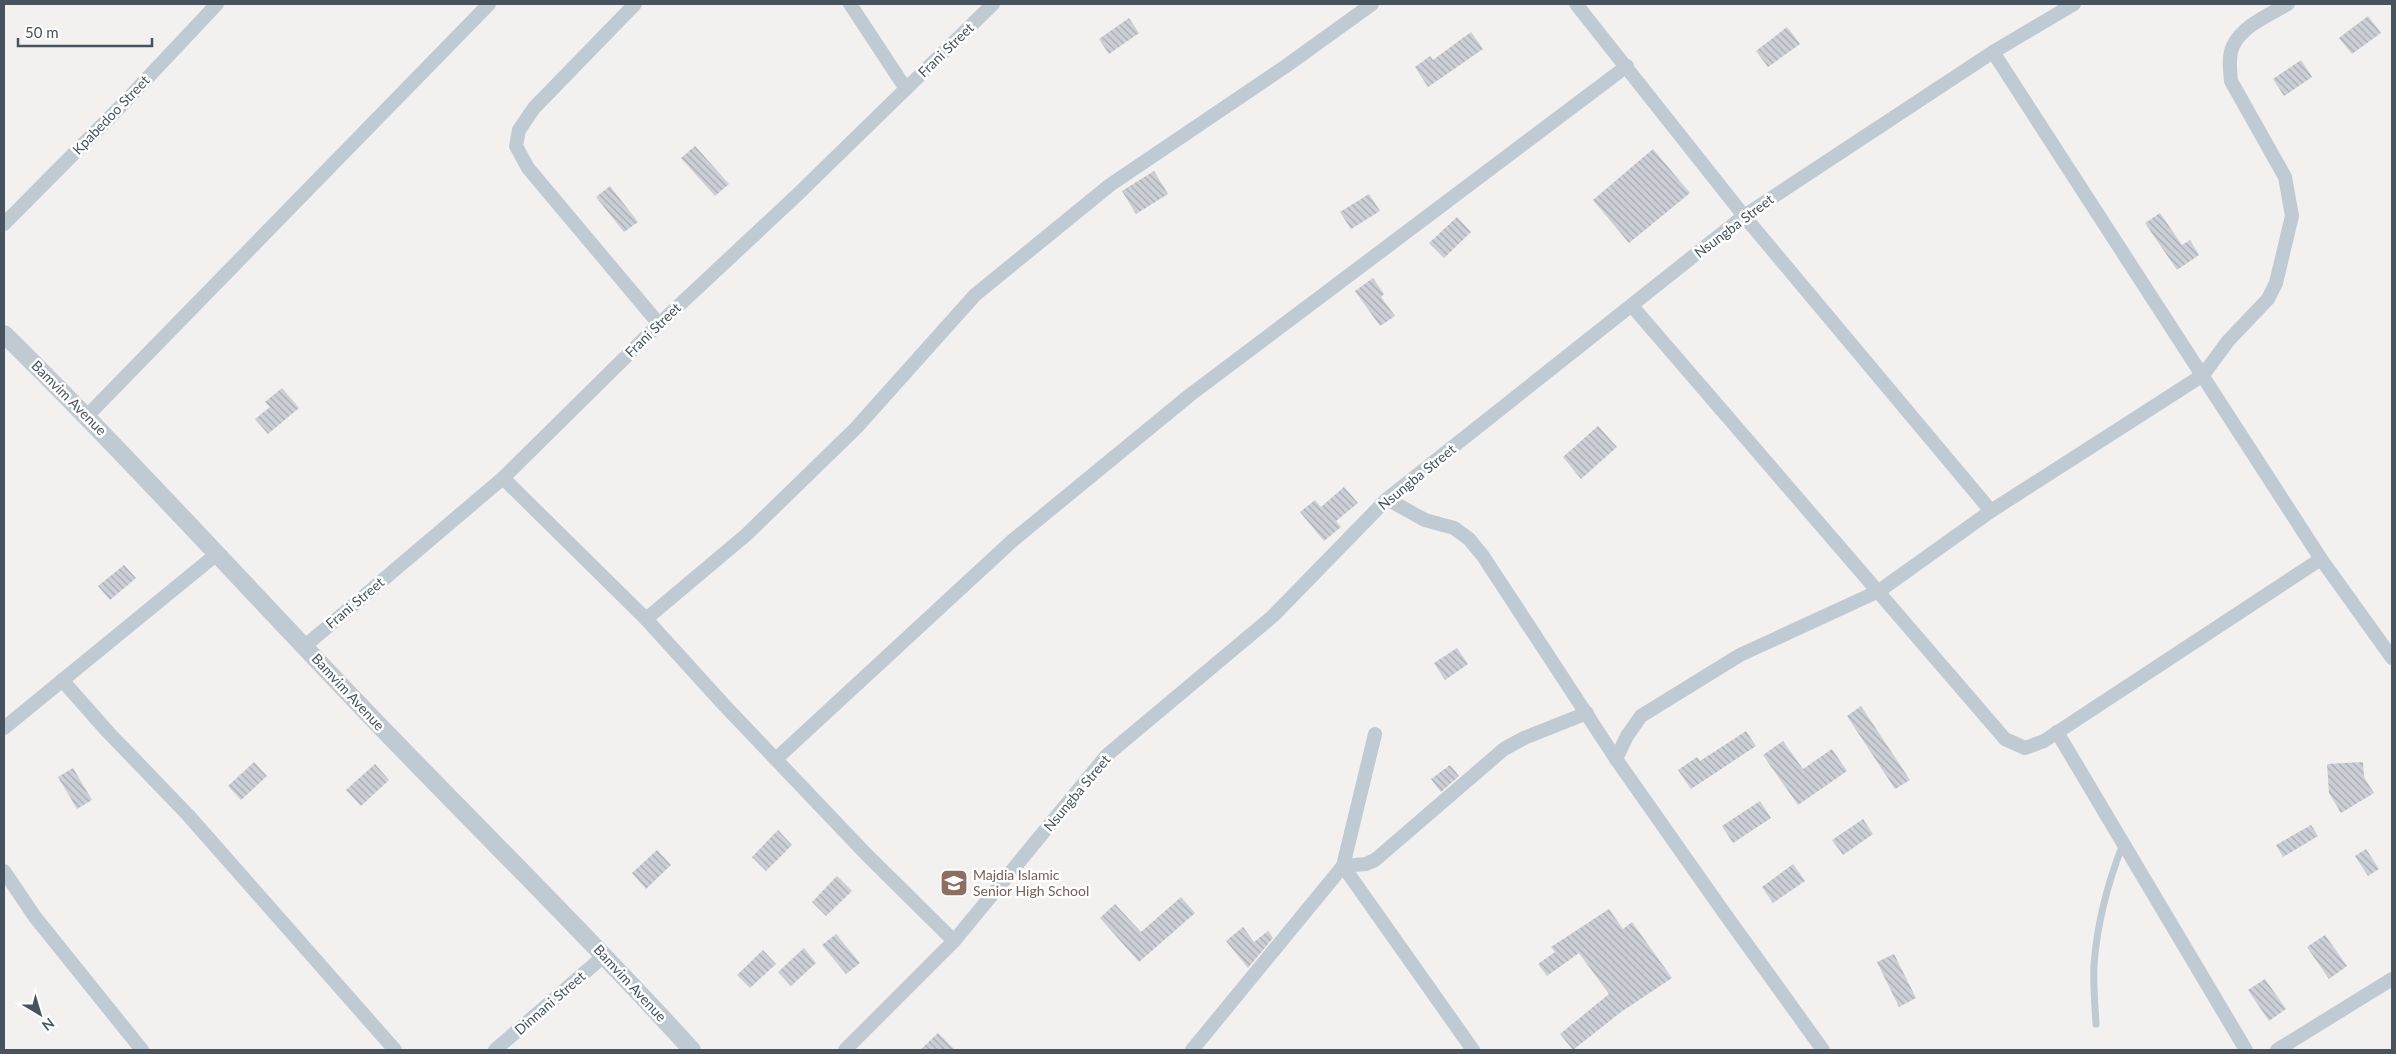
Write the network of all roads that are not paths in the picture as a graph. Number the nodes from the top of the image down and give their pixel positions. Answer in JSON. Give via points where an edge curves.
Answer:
{"nodes":[{"id":1,"x":217,"y":4,"type":"edge"},
{"id":2,"x":489,"y":4,"type":"edge"},
{"id":3,"x":635,"y":4,"type":"edge"},
{"id":4,"x":850,"y":4,"type":"edge"},
{"id":5,"x":993,"y":4,"type":"edge"},
{"id":6,"x":1372,"y":4,"type":"edge"},
{"id":7,"x":1576,"y":4,"type":"edge"},
{"id":8,"x":2074,"y":4,"type":"edge"},
{"id":9,"x":2288,"y":4,"type":"edge"},
{"id":10,"x":1993,"y":52,"type":"junction"},
{"id":11,"x":1627,"y":66,"type":"junction"},
{"id":12,"x":906,"y":89,"type":"junction"},
{"id":13,"x":1744,"y":216,"type":"junction"},
{"id":14,"x":4,"y":224,"type":"edge"},
{"id":15,"x":1632,"y":306,"type":"junction"},
{"id":16,"x":659,"y":324,"type":"junction"},
{"id":17,"x":4,"y":334,"type":"edge"},
{"id":18,"x":2203,"y":375,"type":"junction"},
{"id":19,"x":87,"y":416,"type":"junction"},
{"id":20,"x":503,"y":478,"type":"junction"},
{"id":21,"x":1387,"y":499,"type":"junction"},
{"id":22,"x":1991,"y":511,"type":"junction"},
{"id":23,"x":218,"y":553,"type":"junction"},
{"id":24,"x":2321,"y":559,"type":"junction"},
{"id":25,"x":1879,"y":591,"type":"junction"},
{"id":26,"x":646,"y":619,"type":"junction"},
{"id":27,"x":305,"y":646,"type":"junction"},
{"id":28,"x":2392,"y":658,"type":"edge"},
{"id":29,"x":62,"y":680,"type":"junction"},
{"id":30,"x":1587,"y":713,"type":"junction"},
{"id":31,"x":4,"y":728,"type":"edge"},
{"id":32,"x":2057,"y":732,"type":"junction"},
{"id":33,"x":1375,"y":734,"type":"dead end"},
{"id":34,"x":776,"y":759,"type":"junction"},
{"id":35,"x":1616,"y":759,"type":"junction"},
{"id":36,"x":2123,"y":844,"type":"junction"},
{"id":37,"x":1343,"y":866,"type":"junction"},
{"id":38,"x":4,"y":870,"type":"edge"},
{"id":39,"x":954,"y":941,"type":"junction"},
{"id":40,"x":605,"y":955,"type":"junction"},
{"id":41,"x":2392,"y":979,"type":"edge"},
{"id":42,"x":2096,"y":1024,"type":"dead end"},
{"id":43,"x":142,"y":1050,"type":"edge"},
{"id":44,"x":395,"y":1050,"type":"edge"},
{"id":45,"x":495,"y":1050,"type":"edge"},
{"id":46,"x":692,"y":1050,"type":"edge"},
{"id":47,"x":846,"y":1050,"type":"edge"},
{"id":48,"x":1192,"y":1050,"type":"edge"},
{"id":49,"x":1473,"y":1050,"type":"edge"},
{"id":50,"x":1823,"y":1050,"type":"edge"},
{"id":51,"x":2246,"y":1050,"type":"edge"},
{"id":52,"x":2277,"y":1050,"type":"edge"}],
"edges":[{"from":1,"to":14,"type":"street","name":"Kpabedoo Street"},
{"from":2,"to":19,"type":"street"},
{"from":3,"to":16,"type":"street","via":[[534,108],[519,130],[516,146],[528,168]]},
{"from":4,"to":12,"type":"street"},
{"from":5,"to":12,"type":"street","name":"Frani Street"},
{"from":6,"to":26,"type":"street","via":[[1110,185],[975,295],[856,428],[746,535]]},
{"from":7,"to":11,"type":"street"},
{"from":8,"to":10,"type":"street","name":"Nsungba Street"},
{"from":9,"to":18,"type":"street","via":[[2249,27],[2232,46],[2229,65],[2231,81],[2286,177],[2292,216],[2276,283],[2268,299],[2228,341]]},
{"from":10,"to":13,"type":"street","name":"Nsungba Street"},
{"from":10,"to":18,"type":"street"},
{"from":11,"to":13,"type":"street"},
{"from":11,"to":34,"type":"street","via":[[1183,402],[1012,542]]},
{"from":12,"to":16,"type":"street","name":"Frani Street"},
{"from":13,"to":15,"type":"street","name":"Nsungba Street"},
{"from":13,"to":22,"type":"street"},
{"from":15,"to":21,"type":"street","name":"Nsungba Street"},
{"from":15,"to":25,"type":"street"},
{"from":16,"to":20,"type":"street","name":"Frani Street"},
{"from":17,"to":19,"type":"street","name":"Bamvim Avenue"},
{"from":18,"to":22,"type":"street"},
{"from":18,"to":24,"type":"street"},
{"from":19,"to":23,"type":"street","name":"Bamvim Avenue"},
{"from":20,"to":26,"type":"street"},
{"from":20,"to":27,"type":"street","name":"Frani Street"},
{"from":21,"to":30,"type":"street","via":[[1426,520],[1454,528],[1469,539]]},
{"from":21,"to":39,"type":"street","name":"Nsungba Street","via":[[1273,616],[1107,756]]},
{"from":22,"to":25,"type":"street"},
{"from":23,"to":27,"type":"street","name":"Bamvim Avenue"},
{"from":23,"to":29,"type":"street"},
{"from":24,"to":28,"type":"street"},
{"from":24,"to":32,"type":"street"},
{"from":25,"to":32,"type":"street","via":[[2005,739],[2024,748]]},
{"from":25,"to":35,"type":"street","via":[[1740,655],[1641,716]]},
{"from":26,"to":34,"type":"street"},
{"from":27,"to":40,"type":"street","name":"Bamvim Avenue"},
{"from":29,"to":31,"type":"street"},
{"from":29,"to":44,"type":"street","via":[[188,815]]},
{"from":30,"to":35,"type":"street"},
{"from":30,"to":37,"type":"street","via":[[1504,749],[1375,860]]},
{"from":32,"to":36,"type":"street"},
{"from":33,"to":37,"type":"street"},
{"from":34,"to":39,"type":"street"},
{"from":35,"to":50,"type":"street"},
{"from":36,"to":42,"type":"lane","via":[[2110,877],[2101,917],[2094,965]]},
{"from":36,"to":51,"type":"street"},
{"from":37,"to":48,"type":"street"},
{"from":37,"to":49,"type":"street"},
{"from":38,"to":43,"type":"street","via":[[36,918]]},
{"from":39,"to":47,"type":"street","name":"Nsungba Street"},
{"from":40,"to":45,"type":"street","name":"Dinnani Street"},
{"from":40,"to":46,"type":"street","name":"Bamvim Avenue"},
{"from":41,"to":52,"type":"street"}]}
